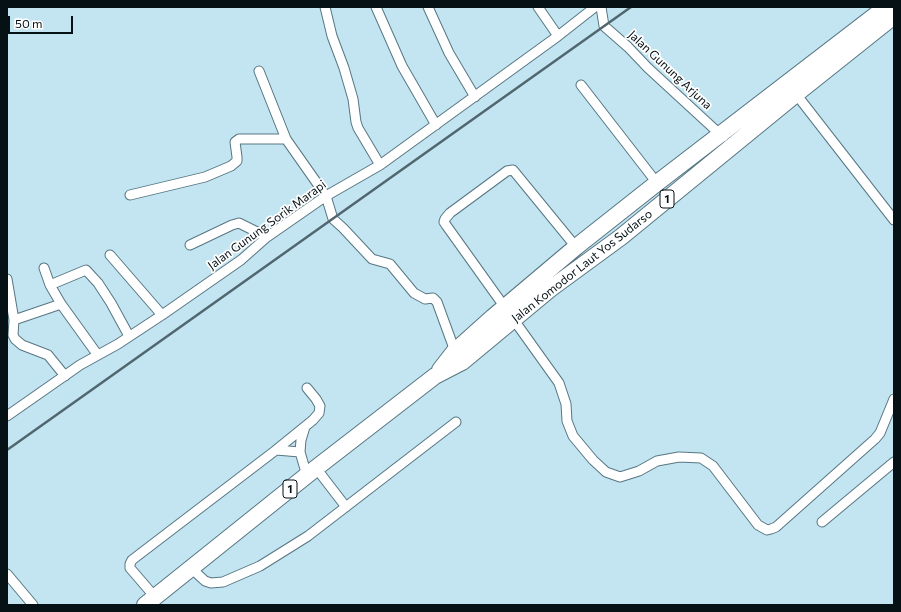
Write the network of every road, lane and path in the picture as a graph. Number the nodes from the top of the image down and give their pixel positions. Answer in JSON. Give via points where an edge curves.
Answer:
{"nodes":[{"id":1,"x":325,"y":7,"type":"edge"},
{"id":2,"x":376,"y":7,"type":"edge"},
{"id":3,"x":428,"y":7,"type":"edge"},
{"id":4,"x":538,"y":7,"type":"edge"},
{"id":5,"x":595,"y":7,"type":"edge"},
{"id":6,"x":601,"y":7,"type":"edge"},
{"id":7,"x":886,"y":7,"type":"edge"},
{"id":8,"x":894,"y":16,"type":"edge"},
{"id":9,"x":558,"y":36,"type":"junction"},
{"id":10,"x":259,"y":71,"type":"dead end"},
{"id":11,"x":581,"y":85,"type":"dead end"},
{"id":12,"x":796,"y":94,"type":"junction"},
{"id":13,"x":475,"y":97,"type":"junction"},
{"id":14,"x":436,"y":125,"type":"junction"},
{"id":15,"x":721,"y":135,"type":"junction"},
{"id":16,"x":286,"y":139,"type":"junction"},
{"id":17,"x":731,"y":147,"type":"junction"},
{"id":18,"x":380,"y":165,"type":"junction"},
{"id":19,"x":657,"y":183,"type":"junction"},
{"id":20,"x":130,"y":195,"type":"dead end"},
{"id":21,"x":326,"y":196,"type":"junction"},
{"id":22,"x":894,"y":220,"type":"edge"},
{"id":23,"x":267,"y":237,"type":"junction"},
{"id":24,"x":190,"y":245,"type":"dead end"},
{"id":25,"x":576,"y":247,"type":"junction"},
{"id":26,"x":110,"y":255,"type":"dead end"},
{"id":27,"x":44,"y":268,"type":"dead end"},
{"id":28,"x":7,"y":279,"type":"edge"},
{"id":29,"x":50,"y":285,"type":"junction"},
{"id":30,"x":61,"y":304,"type":"junction"},
{"id":31,"x":509,"y":313,"type":"junction"},
{"id":32,"x":162,"y":315,"type":"junction"},
{"id":33,"x":14,"y":320,"type":"junction"},
{"id":34,"x":10,"y":336,"type":"edge"},
{"id":35,"x":129,"y":336,"type":"junction"},
{"id":36,"x":97,"y":354,"type":"junction"},
{"id":37,"x":458,"y":357,"type":"junction"},
{"id":38,"x":65,"y":376,"type":"junction"},
{"id":39,"x":307,"y":388,"type":"dead end"},
{"id":40,"x":894,"y":399,"type":"edge"},
{"id":41,"x":7,"y":416,"type":"edge"},
{"id":42,"x":891,"y":416,"type":"edge"},
{"id":43,"x":456,"y":422,"type":"dead end"},
{"id":44,"x":305,"y":427,"type":"junction"},
{"id":45,"x":276,"y":450,"type":"junction"},
{"id":46,"x":300,"y":452,"type":"junction"},
{"id":47,"x":894,"y":462,"type":"edge"},
{"id":48,"x":311,"y":472,"type":"junction"},
{"id":49,"x":346,"y":507,"type":"junction"},
{"id":50,"x":822,"y":522,"type":"dead end"},
{"id":51,"x":191,"y":568,"type":"junction"},
{"id":52,"x":7,"y":574,"type":"edge"},
{"id":53,"x":150,"y":601,"type":"edge"},
{"id":54,"x":33,"y":605,"type":"edge"}],
"edges":[{"from":1,"to":18,"type":"street","via":[[353,99],[358,128]]},
{"from":2,"to":14,"type":"street","via":[[402,66]]},
{"from":3,"to":13,"type":"street","via":[[449,53]]},
{"from":4,"to":9,"type":"street"},
{"from":5,"to":9,"type":"street","name":"Jalan Gunung Sorik Marapi"},
{"from":6,"to":15,"type":"street","name":"Jalan Gunung Arjuna","via":[[604,26]]},
{"from":7,"to":15,"type":"highway","name":"Jalan Komodor Laut Yos Sudarso","number":"1"},
{"from":8,"to":12,"type":"highway","name":"Jalan Komodor Laut Yos Sudarso","number":"1"},
{"from":9,"to":13,"type":"street","name":"Jalan Gunung Sorik Marapi"},
{"from":10,"to":16,"type":"street"},
{"from":11,"to":19,"type":"street"},
{"from":12,"to":17,"type":"highway","name":"Jalan Komodor Laut Yos Sudarso","number":"1"},
{"from":12,"to":22,"type":"street"},
{"from":13,"to":14,"type":"street","name":"Jalan Gunung Sorik Marapi"},
{"from":14,"to":18,"type":"street","name":"Jalan Gunung Sorik Marapi"},
{"from":15,"to":17,"type":"street","name":"Jalan Gunung Arjuna"},
{"from":15,"to":19,"type":"highway","name":"Jalan Komodor Laut Yos Sudarso","number":"1"},
{"from":16,"to":20,"type":"street","via":[[239,139],[235,142],[237,161],[231,166],[205,177]]},
{"from":16,"to":21,"type":"street"},
{"from":17,"to":31,"type":"highway","name":"Jalan Komodor Laut Yos Sudarso","number":"1","via":[[621,237],[550,289]]},
{"from":18,"to":21,"type":"street","name":"Jalan Gunung Sorik Marapi"},
{"from":19,"to":25,"type":"highway","name":"Jalan Komodor Laut Yos Sudarso","number":"1"},
{"from":21,"to":23,"type":"street","name":"Jalan Gunung Sorik Marapi"},
{"from":21,"to":37,"type":"street","via":[[333,219],[367,255],[390,264],[419,297],[433,298],[437,302]]},
{"from":23,"to":24,"type":"street","via":[[239,224]]},
{"from":23,"to":32,"type":"street","name":"Jalan Gunung Sorik Marapi","via":[[240,260]]},
{"from":25,"to":31,"type":"highway","name":"Jalan Komodor Laut Yos Sudarso","number":"1"},
{"from":25,"to":31,"type":"street","via":[[513,170],[507,171],[450,213],[445,219],[446,225]]},
{"from":26,"to":32,"type":"street"},
{"from":27,"to":29,"type":"street"},
{"from":28,"to":33,"type":"street"},
{"from":29,"to":30,"type":"street"},
{"from":29,"to":35,"type":"street","via":[[86,270],[98,284]]},
{"from":30,"to":33,"type":"street"},
{"from":30,"to":36,"type":"street"},
{"from":31,"to":37,"type":"highway","name":"Jalan Komodor Laut Yos Sudarso","number":"1"},
{"from":31,"to":42,"type":"street","via":[[559,384],[573,436],[606,472],[620,477],[639,471],[657,461],[679,457],[701,458],[713,466],[758,525],[767,530],[776,527],[875,439]]},
{"from":32,"to":35,"type":"street","name":"Jalan Gunung Sorik Marapi"},
{"from":33,"to":34,"type":"street"},
{"from":34,"to":38,"type":"street","via":[[22,345],[48,355]]},
{"from":35,"to":36,"type":"street","name":"Jalan Gunung Sorik Marapi"},
{"from":36,"to":38,"type":"street","name":"Jalan Gunung Sorik Marapi"},
{"from":37,"to":48,"type":"highway","name":"Jalan Komodor Laut Yos Sudarso","number":"1"},
{"from":38,"to":41,"type":"street","name":"Jalan Gunung Sorik Marapi"},
{"from":39,"to":44,"type":"street","via":[[320,406],[319,413]]},
{"from":40,"to":42,"type":"street"},
{"from":43,"to":49,"type":"street"},
{"from":44,"to":45,"type":"street"},
{"from":44,"to":46,"type":"street"},
{"from":45,"to":46,"type":"street"},
{"from":45,"to":53,"type":"street","via":[[132,560],[130,568]]},
{"from":46,"to":48,"type":"street"},
{"from":47,"to":50,"type":"street"},
{"from":48,"to":49,"type":"street"},
{"from":48,"to":51,"type":"highway","name":"Jalan Komodor Laut Yos Sudarso","number":"1"},
{"from":49,"to":51,"type":"street","via":[[308,536],[260,566],[223,582],[205,581]]},
{"from":51,"to":53,"type":"highway","name":"Jalan Komodor Laut Yos Sudarso","number":"1"},
{"from":52,"to":54,"type":"street"}]}
